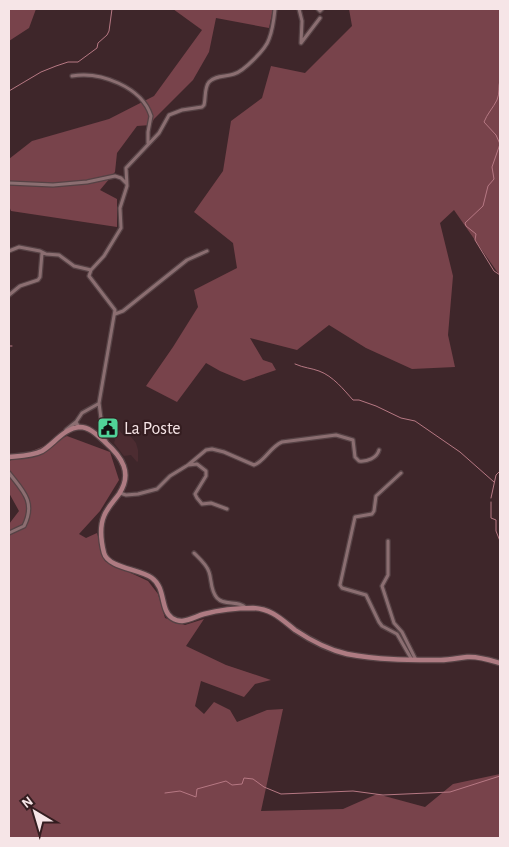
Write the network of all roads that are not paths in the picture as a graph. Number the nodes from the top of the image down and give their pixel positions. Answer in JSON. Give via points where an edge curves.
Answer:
{"nodes":[{"id":1,"x":275,"y":9,"type":"edge"},
{"id":2,"x":299,"y":9,"type":"edge"},
{"id":3,"x":318,"y":9,"type":"edge"},
{"id":4,"x":322,"y":9,"type":"edge"},
{"id":5,"x":320,"y":18,"type":"dead end"},
{"id":6,"x":72,"y":76,"type":"dead end"},
{"id":7,"x":148,"y":144,"type":"junction"},
{"id":8,"x":9,"y":183,"type":"edge"},
{"id":9,"x":126,"y":184,"type":"junction"},
{"id":10,"x":9,"y":251,"type":"edge"},
{"id":11,"x":207,"y":251,"type":"dead end"},
{"id":12,"x":42,"y":252,"type":"junction"},
{"id":13,"x":90,"y":270,"type":"junction"},
{"id":14,"x":9,"y":296,"type":"edge"},
{"id":15,"x":115,"y":314,"type":"junction"},
{"id":16,"x":99,"y":404,"type":"junction"},
{"id":17,"x":76,"y":422,"type":"junction"},
{"id":18,"x":79,"y":427,"type":"junction"},
{"id":19,"x":64,"y":434,"type":"junction"},
{"id":20,"x":107,"y":444,"type":"junction"},
{"id":21,"x":379,"y":450,"type":"dead end"},
{"id":22,"x":9,"y":457,"type":"edge"},
{"id":23,"x":188,"y":464,"type":"junction"},
{"id":24,"x":9,"y":473,"type":"edge"},
{"id":25,"x":401,"y":473,"type":"dead end"},
{"id":26,"x":119,"y":493,"type":"junction"},
{"id":27,"x":227,"y":509,"type":"dead end"},
{"id":28,"x":9,"y":533,"type":"edge"},
{"id":29,"x":388,"y":541,"type":"dead end"},
{"id":30,"x":194,"y":553,"type":"dead end"},
{"id":31,"x":246,"y":608,"type":"junction"},
{"id":32,"x":414,"y":660,"type":"junction"},
{"id":33,"x":500,"y":663,"type":"edge"}],
"edges":[{"from":1,"to":7,"type":"street","via":[[269,41],[252,60],[236,74],[210,81],[204,105],[169,115]]},
{"from":2,"to":5,"type":"street","via":[[301,43]]},
{"from":3,"to":4,"type":"street"},
{"from":6,"to":7,"type":"street","via":[[82,74],[111,79],[136,95],[150,110]]},
{"from":7,"to":9,"type":"street","via":[[126,168]]},
{"from":8,"to":9,"type":"street","via":[[53,186],[115,176]]},
{"from":9,"to":13,"type":"street","via":[[120,208],[120,231],[104,256]]},
{"from":10,"to":12,"type":"street","via":[[19,247]]},
{"from":11,"to":15,"type":"street","via":[[187,260]]},
{"from":12,"to":13,"type":"street","via":[[59,255],[74,266]]},
{"from":12,"to":14,"type":"street","via":[[38,280],[20,286]]},
{"from":13,"to":15,"type":"street","via":[[90,278],[114,307]]},
{"from":15,"to":16,"type":"street"},
{"from":16,"to":17,"type":"street","via":[[82,413]]},
{"from":16,"to":20,"type":"street"},
{"from":17,"to":18,"type":"street"},
{"from":17,"to":19,"type":"street"},
{"from":18,"to":19,"type":"street"},
{"from":18,"to":20,"type":"street","via":[[88,429]]},
{"from":19,"to":22,"type":"street","via":[[32,455]]},
{"from":20,"to":26,"type":"street","via":[[119,457],[125,471]]},
{"from":21,"to":23,"type":"street","via":[[372,458],[356,460],[354,440],[336,435],[282,442],[275,445],[257,465],[212,449]]},
{"from":23,"to":26,"type":"street","via":[[157,489]]},
{"from":23,"to":27,"type":"street","via":[[197,464],[206,471],[196,498],[202,504],[211,503]]},
{"from":24,"to":28,"type":"street","via":[[29,502],[24,526]]},
{"from":25,"to":32,"type":"street","via":[[376,496],[372,514],[355,517],[340,585],[366,595],[379,622],[397,634]]},
{"from":26,"to":31,"type":"street","via":[[102,523],[104,555],[116,565],[154,580],[170,616],[181,621]]},
{"from":29,"to":32,"type":"street","via":[[388,575],[382,586],[394,623],[402,632]]},
{"from":30,"to":31,"type":"street","via":[[208,569],[216,597]]},
{"from":31,"to":32,"type":"street","via":[[273,612],[297,630],[346,654]]},
{"from":32,"to":33,"type":"street","via":[[469,657]]}]}
